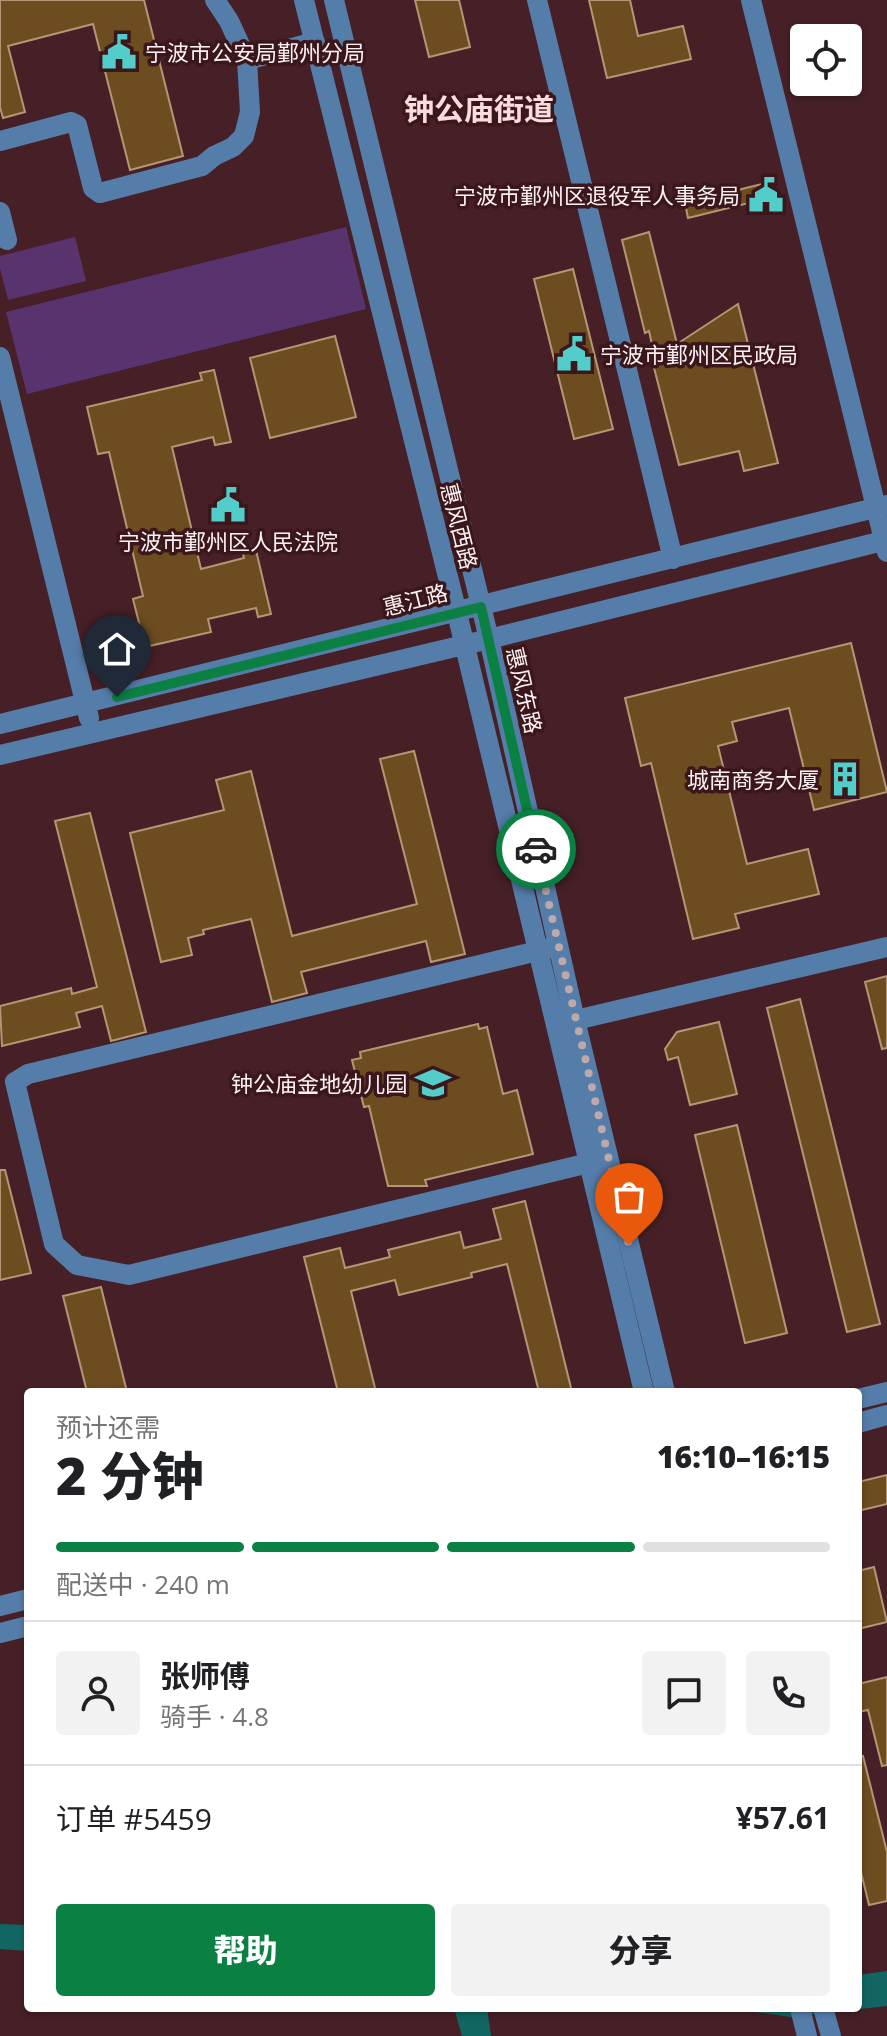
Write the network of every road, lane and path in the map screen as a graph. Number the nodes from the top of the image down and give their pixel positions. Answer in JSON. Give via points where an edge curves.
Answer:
{"nodes":[{"id":1,"x":215,"y":0,"type":"edge"},
{"id":2,"x":304,"y":0,"type":"edge"},
{"id":3,"x":334,"y":0,"type":"edge"},
{"id":4,"x":537,"y":0,"type":"edge"},
{"id":5,"x":751,"y":0,"type":"edge"},
{"id":6,"x":315,"y":42,"type":"junction"},
{"id":7,"x":247,"y":60,"type":"junction"},
{"id":8,"x":0,"y":141,"type":"edge"},
{"id":9,"x":0,"y":212,"type":"edge"},
{"id":10,"x":7,"y":240,"type":"dead end"},
{"id":11,"x":0,"y":357,"type":"edge"},
{"id":12,"x":882,"y":507,"type":"edge"},
{"id":13,"x":886,"y":545,"type":"edge"},
{"id":14,"x":673,"y":559,"type":"junction"},
{"id":15,"x":481,"y":607,"type":"junction"},
{"id":16,"x":457,"y":613,"type":"junction"},
{"id":17,"x":489,"y":639,"type":"junction"},
{"id":18,"x":464,"y":645,"type":"junction"},
{"id":19,"x":86,"y":704,"type":"junction"},
{"id":20,"x":0,"y":724,"type":"edge"},
{"id":21,"x":93,"y":733,"type":"junction"},
{"id":22,"x":0,"y":755,"type":"edge"},
{"id":23,"x":558,"y":945,"type":"junction"},
{"id":24,"x":887,"y":947,"type":"edge"},
{"id":25,"x":538,"y":951,"type":"junction"},
{"id":26,"x":565,"y":1023,"type":"junction"},
{"id":27,"x":598,"y":1160,"type":"junction"},
{"id":28,"x":643,"y":1388,"type":"edge"},
{"id":29,"x":664,"y":1388,"type":"edge"},
{"id":30,"x":887,"y":1392,"type":"edge"},
{"id":31,"x":862,"y":1398,"type":"edge"},
{"id":32,"x":887,"y":1415,"type":"edge"},
{"id":33,"x":862,"y":1422,"type":"edge"},
{"id":34,"x":24,"y":1600,"type":"edge"},
{"id":35,"x":0,"y":1606,"type":"edge"},
{"id":36,"x":24,"y":1627,"type":"edge"},
{"id":37,"x":0,"y":1633,"type":"edge"}],
"edges":[{"from":1,"to":7,"type":"street"},
{"from":2,"to":6,"type":"street","name":"惠风西路"},
{"from":3,"to":15,"type":"street","name":"惠风东路"},
{"from":4,"to":14,"type":"street"},
{"from":5,"to":12,"type":"street"},
{"from":6,"to":7,"type":"street"},
{"from":6,"to":16,"type":"street","name":"惠风西路"},
{"from":7,"to":8,"type":"street","via":[[250,112],[244,136],[202,166],[100,193],[93,188],[77,125],[71,122]]},
{"from":9,"to":10,"type":"street"},
{"from":11,"to":19,"type":"street"},
{"from":12,"to":13,"type":"street"},
{"from":12,"to":14,"type":"street","name":"惠江路"},
{"from":13,"to":17,"type":"street"},
{"from":14,"to":15,"type":"street","name":"惠江路"},
{"from":15,"to":16,"type":"street","name":"惠江路"},
{"from":15,"to":17,"type":"street","name":"惠风东路"},
{"from":16,"to":18,"type":"street","name":"惠风西路"},
{"from":16,"to":19,"type":"street","name":"惠江路"},
{"from":17,"to":18,"type":"street"},
{"from":17,"to":23,"type":"street","name":"惠风东路"},
{"from":18,"to":21,"type":"street"},
{"from":18,"to":25,"type":"street","name":"惠风西路"},
{"from":19,"to":20,"type":"street","name":"惠江路"},
{"from":19,"to":21,"type":"street"},
{"from":21,"to":22,"type":"street"},
{"from":23,"to":25,"type":"street"},
{"from":23,"to":26,"type":"street","name":"惠风东路"},
{"from":24,"to":26,"type":"street"},
{"from":25,"to":26,"type":"street","name":"惠风西路"},
{"from":25,"to":27,"type":"street","via":[[28,1074],[15,1082],[54,1244],[77,1265],[129,1275]]},
{"from":26,"to":27,"type":"street","name":"惠风西路"},
{"from":27,"to":28,"type":"street","name":"惠风西路"},
{"from":27,"to":29,"type":"street"},
{"from":30,"to":31,"type":"street"},
{"from":32,"to":33,"type":"street"},
{"from":34,"to":35,"type":"street"},
{"from":36,"to":37,"type":"street"}]}
